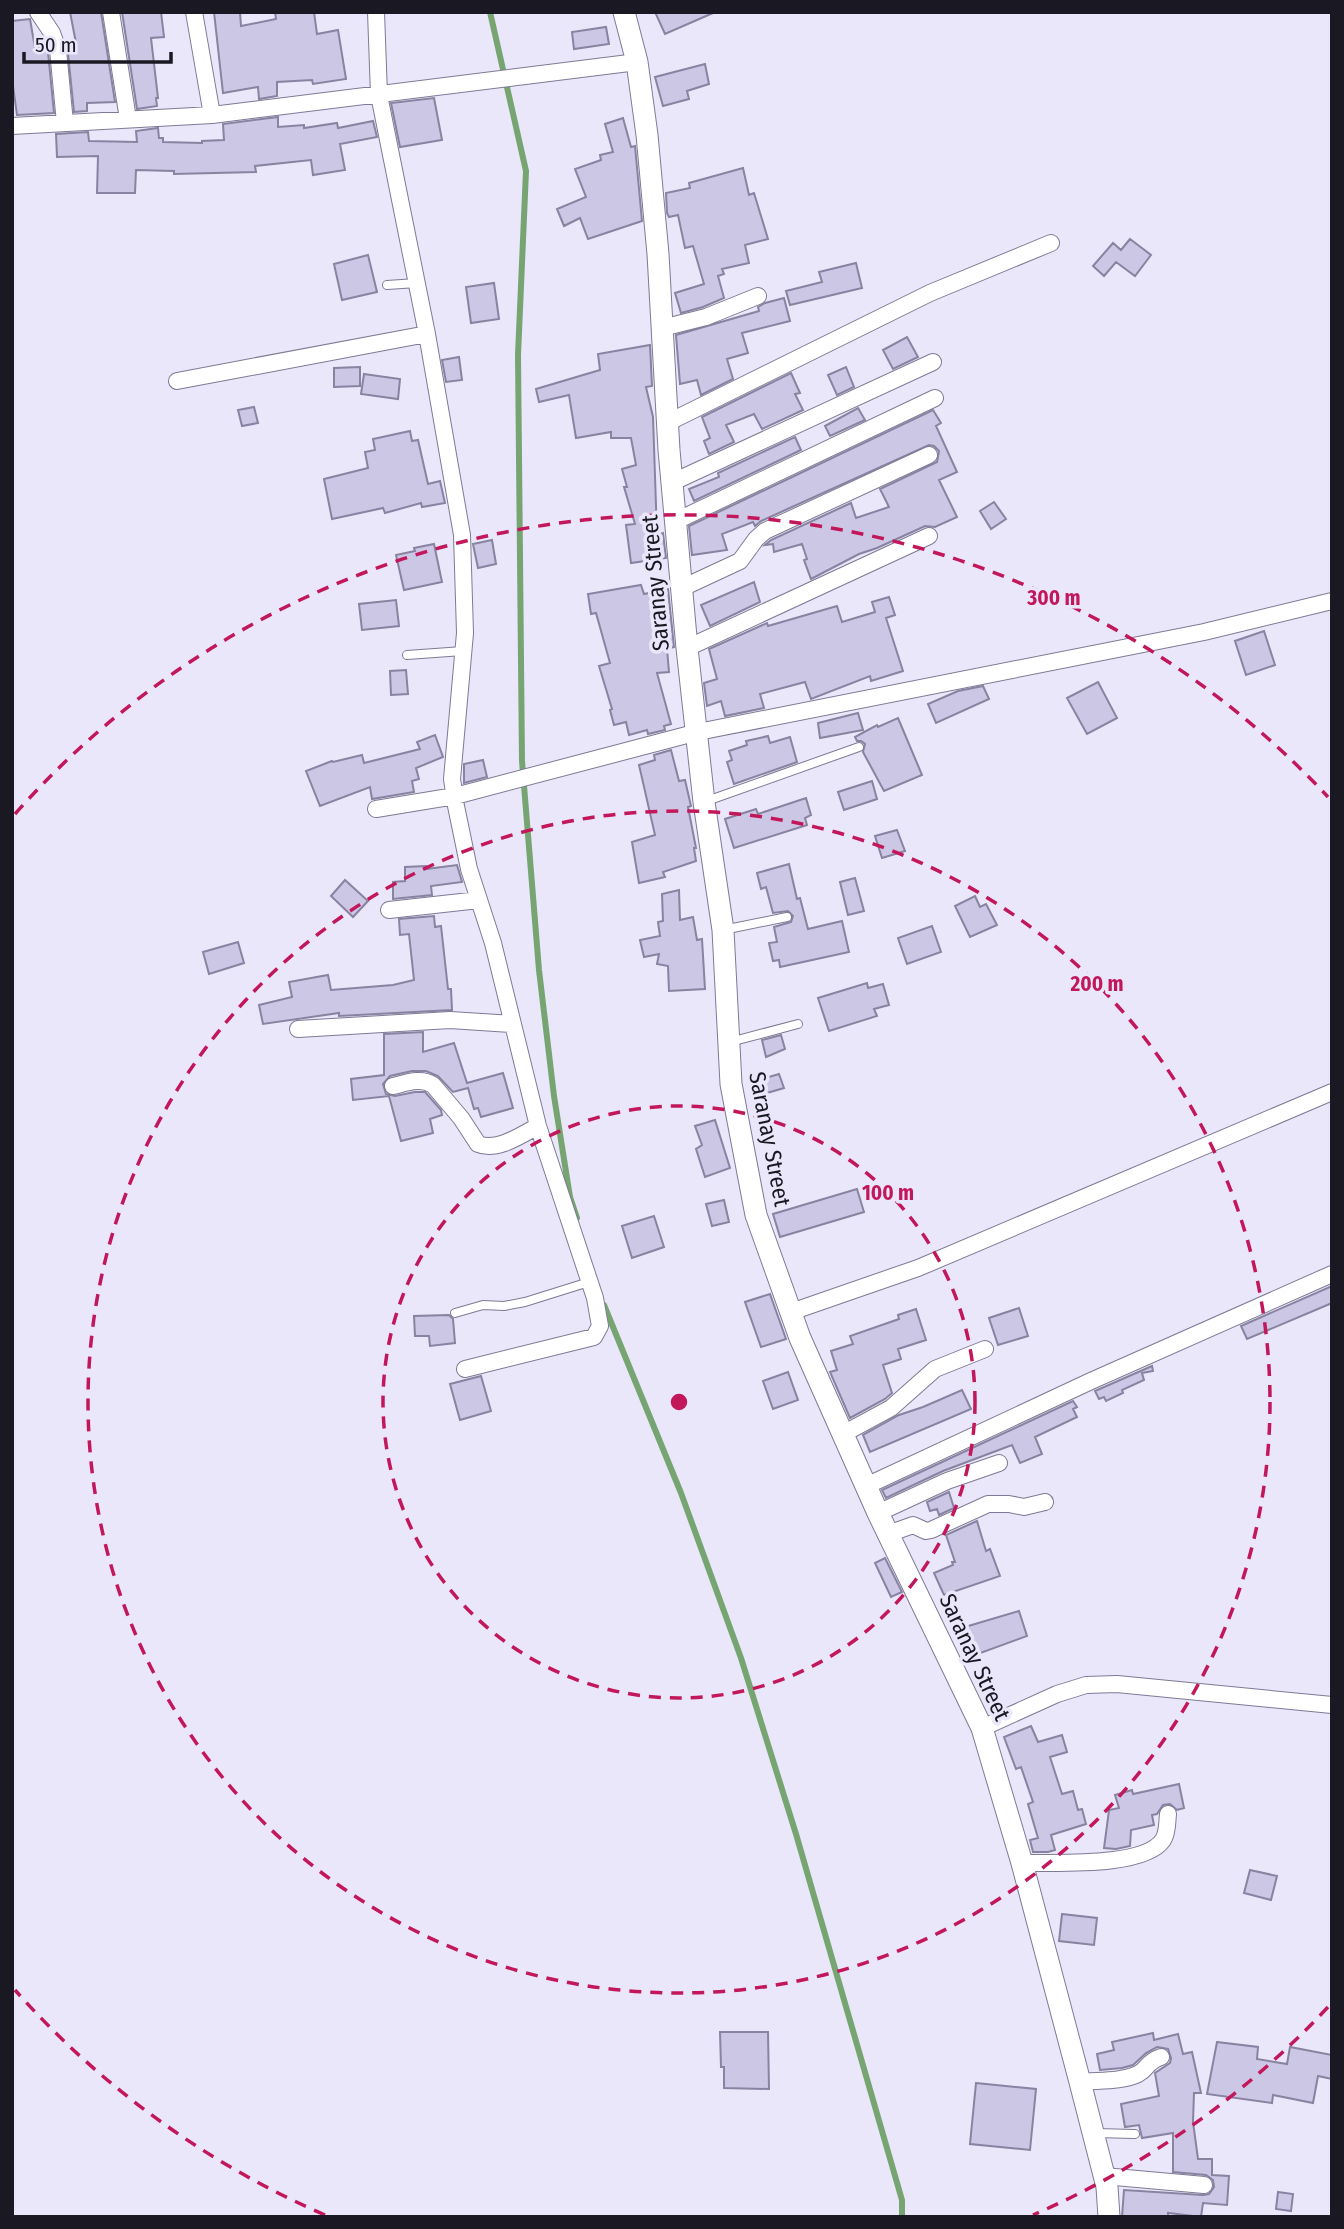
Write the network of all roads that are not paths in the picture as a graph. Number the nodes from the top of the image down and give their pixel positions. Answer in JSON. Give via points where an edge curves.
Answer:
{"nodes":[{"id":1,"x":38,"y":12,"type":"edge"},
{"id":2,"x":111,"y":12,"type":"edge"},
{"id":3,"x":194,"y":12,"type":"edge"},
{"id":4,"x":376,"y":12,"type":"edge"},
{"id":5,"x":624,"y":12,"type":"edge"},
{"id":6,"x":638,"y":62,"type":"junction"},
{"id":7,"x":379,"y":95,"type":"junction"},
{"id":8,"x":212,"y":115,"type":"junction"},
{"id":9,"x":128,"y":119,"type":"junction"},
{"id":10,"x":65,"y":123,"type":"junction"},
{"id":11,"x":12,"y":126,"type":"edge"},
{"id":12,"x":1051,"y":243,"type":"dead end"},
{"id":13,"x":417,"y":283,"type":"junction"},
{"id":14,"x":387,"y":285,"type":"dead end"},
{"id":15,"x":758,"y":296,"type":"dead end"},
{"id":16,"x":662,"y":328,"type":"junction"},
{"id":17,"x":427,"y":334,"type":"junction"},
{"id":18,"x":933,"y":362,"type":"dead end"},
{"id":19,"x":177,"y":382,"type":"dead end"},
{"id":20,"x":935,"y":398,"type":"dead end"},
{"id":21,"x":668,"y":422,"type":"junction"},
{"id":22,"x":929,"y":455,"type":"dead end"},
{"id":23,"x":673,"y":482,"type":"junction"},
{"id":24,"x":676,"y":521,"type":"junction"},
{"id":25,"x":929,"y":536,"type":"dead end"},
{"id":26,"x":682,"y":588,"type":"junction"},
{"id":27,"x":1332,"y":601,"type":"edge"},
{"id":28,"x":687,"y":648,"type":"junction"},
{"id":29,"x":463,"y":651,"type":"junction"},
{"id":30,"x":407,"y":655,"type":"dead end"},
{"id":31,"x":698,"y":732,"type":"junction"},
{"id":32,"x":859,"y":747,"type":"dead end"},
{"id":33,"x":455,"y":796,"type":"junction"},
{"id":34,"x":704,"y":802,"type":"junction"},
{"id":35,"x":376,"y":809,"type":"dead end"},
{"id":36,"x":479,"y":900,"type":"junction"},
{"id":37,"x":389,"y":910,"type":"dead end"},
{"id":38,"x":787,"y":917,"type":"dead end"},
{"id":39,"x":723,"y":930,"type":"junction"},
{"id":40,"x":512,"y":1024,"type":"junction"},
{"id":41,"x":799,"y":1024,"type":"dead end"},
{"id":42,"x":298,"y":1029,"type":"dead end"},
{"id":43,"x":727,"y":1042,"type":"junction"},
{"id":44,"x":393,"y":1086,"type":"dead end"},
{"id":45,"x":1332,"y":1092,"type":"edge"},
{"id":46,"x":538,"y":1126,"type":"junction"},
{"id":47,"x":1332,"y":1274,"type":"edge"},
{"id":48,"x":589,"y":1282,"type":"junction"},
{"id":49,"x":455,"y":1312,"type":"dead end"},
{"id":50,"x":791,"y":1312,"type":"junction"},
{"id":51,"x":985,"y":1349,"type":"dead end"},
{"id":52,"x":465,"y":1369,"type":"dead end"},
{"id":53,"x":843,"y":1434,"type":"junction"},
{"id":54,"x":999,"y":1463,"type":"dead end"},
{"id":55,"x":866,"y":1486,"type":"junction"},
{"id":56,"x":1045,"y":1502,"type":"dead end"},
{"id":57,"x":878,"y":1513,"type":"junction"},
{"id":58,"x":888,"y":1534,"type":"junction"},
{"id":59,"x":1332,"y":1706,"type":"edge"},
{"id":60,"x":982,"y":1728,"type":"junction"},
{"id":61,"x":1168,"y":1814,"type":"dead end"},
{"id":62,"x":1022,"y":1863,"type":"junction"},
{"id":63,"x":1161,"y":2057,"type":"dead end"},
{"id":64,"x":1080,"y":2082,"type":"junction"},
{"id":65,"x":1092,"y":2133,"type":"junction"},
{"id":66,"x":1135,"y":2134,"type":"dead end"},
{"id":67,"x":1104,"y":2176,"type":"junction"},
{"id":68,"x":1204,"y":2185,"type":"dead end"},
{"id":69,"x":1108,"y":2217,"type":"edge"}],
"edges":[{"from":1,"to":10,"type":"street","via":[[58,50]]},
{"from":2,"to":9,"type":"street"},
{"from":3,"to":8,"type":"street"},
{"from":4,"to":7,"type":"street"},
{"from":5,"to":6,"type":"street","name":"Saranay Street"},
{"from":6,"to":7,"type":"street"},
{"from":6,"to":16,"type":"street","name":"Saranay Street"},
{"from":7,"to":8,"type":"street"},
{"from":7,"to":13,"type":"street"},
{"from":8,"to":9,"type":"street"},
{"from":9,"to":10,"type":"street"},
{"from":10,"to":11,"type":"street"},
{"from":12,"to":21,"type":"street","via":[[930,293]]},
{"from":13,"to":14,"type":"lane"},
{"from":13,"to":17,"type":"street"},
{"from":15,"to":16,"type":"street"},
{"from":16,"to":21,"type":"street","name":"Saranay Street"},
{"from":17,"to":19,"type":"street"},
{"from":17,"to":29,"type":"street","via":[[463,535]]},
{"from":18,"to":23,"type":"street"},
{"from":20,"to":24,"type":"street"},
{"from":21,"to":23,"type":"street","name":"Saranay Street"},
{"from":22,"to":26,"type":"street","via":[[765,531],[740,561]]},
{"from":23,"to":24,"type":"street","name":"Saranay Street"},
{"from":24,"to":26,"type":"street","name":"Saranay Street"},
{"from":25,"to":28,"type":"street"},
{"from":26,"to":28,"type":"street","name":"Saranay Street"},
{"from":27,"to":31,"type":"street","via":[[1204,632]]},
{"from":28,"to":31,"type":"street","name":"Saranay Street"},
{"from":29,"to":30,"type":"lane"},
{"from":29,"to":33,"type":"street","via":[[454,740]]},
{"from":31,"to":33,"type":"street"},
{"from":31,"to":34,"type":"street","name":"Saranay Street"},
{"from":32,"to":34,"type":"lane"},
{"from":33,"to":35,"type":"street"},
{"from":33,"to":36,"type":"street"},
{"from":34,"to":39,"type":"street","name":"Saranay Street"},
{"from":36,"to":37,"type":"street"},
{"from":36,"to":40,"type":"street"},
{"from":38,"to":39,"type":"lane"},
{"from":39,"to":43,"type":"street","name":"Saranay Street"},
{"from":40,"to":42,"type":"street","via":[[450,1020]]},
{"from":40,"to":46,"type":"street"},
{"from":41,"to":43,"type":"lane"},
{"from":43,"to":50,"type":"street","name":"Saranay Street","via":[[756,1215]]},
{"from":44,"to":46,"type":"street","via":[[420,1081],[433,1085],[482,1147]]},
{"from":45,"to":50,"type":"street","via":[[918,1268]]},
{"from":46,"to":48,"type":"street"},
{"from":47,"to":55,"type":"street"},
{"from":48,"to":49,"type":"lane","via":[[525,1302]]},
{"from":48,"to":52,"type":"street","via":[[600,1326],[594,1337]]},
{"from":50,"to":53,"type":"street","name":"Saranay Street"},
{"from":51,"to":53,"type":"street","via":[[935,1369],[891,1408]]},
{"from":53,"to":55,"type":"street","name":"Saranay Street"},
{"from":54,"to":57,"type":"street"},
{"from":55,"to":57,"type":"street","name":"Saranay Street"},
{"from":56,"to":58,"type":"street","via":[[1022,1507],[988,1504],[931,1531],[913,1525]]},
{"from":57,"to":58,"type":"street","name":"Saranay Street"},
{"from":58,"to":60,"type":"street","name":"Saranay Street"},
{"from":59,"to":60,"type":"street","via":[[1117,1684],[1086,1685]]},
{"from":60,"to":62,"type":"street","name":"Saranay Street"},
{"from":61,"to":62,"type":"street","via":[[1162,1841],[1135,1856]]},
{"from":62,"to":64,"type":"street","name":"Saranay Street"},
{"from":63,"to":64,"type":"street","via":[[1138,2074]]},
{"from":64,"to":65,"type":"street","name":"Saranay Street"},
{"from":65,"to":66,"type":"lane"},
{"from":65,"to":67,"type":"street","name":"Saranay Street"},
{"from":67,"to":68,"type":"street"},
{"from":67,"to":69,"type":"street","name":"Saranay Street"}]}
